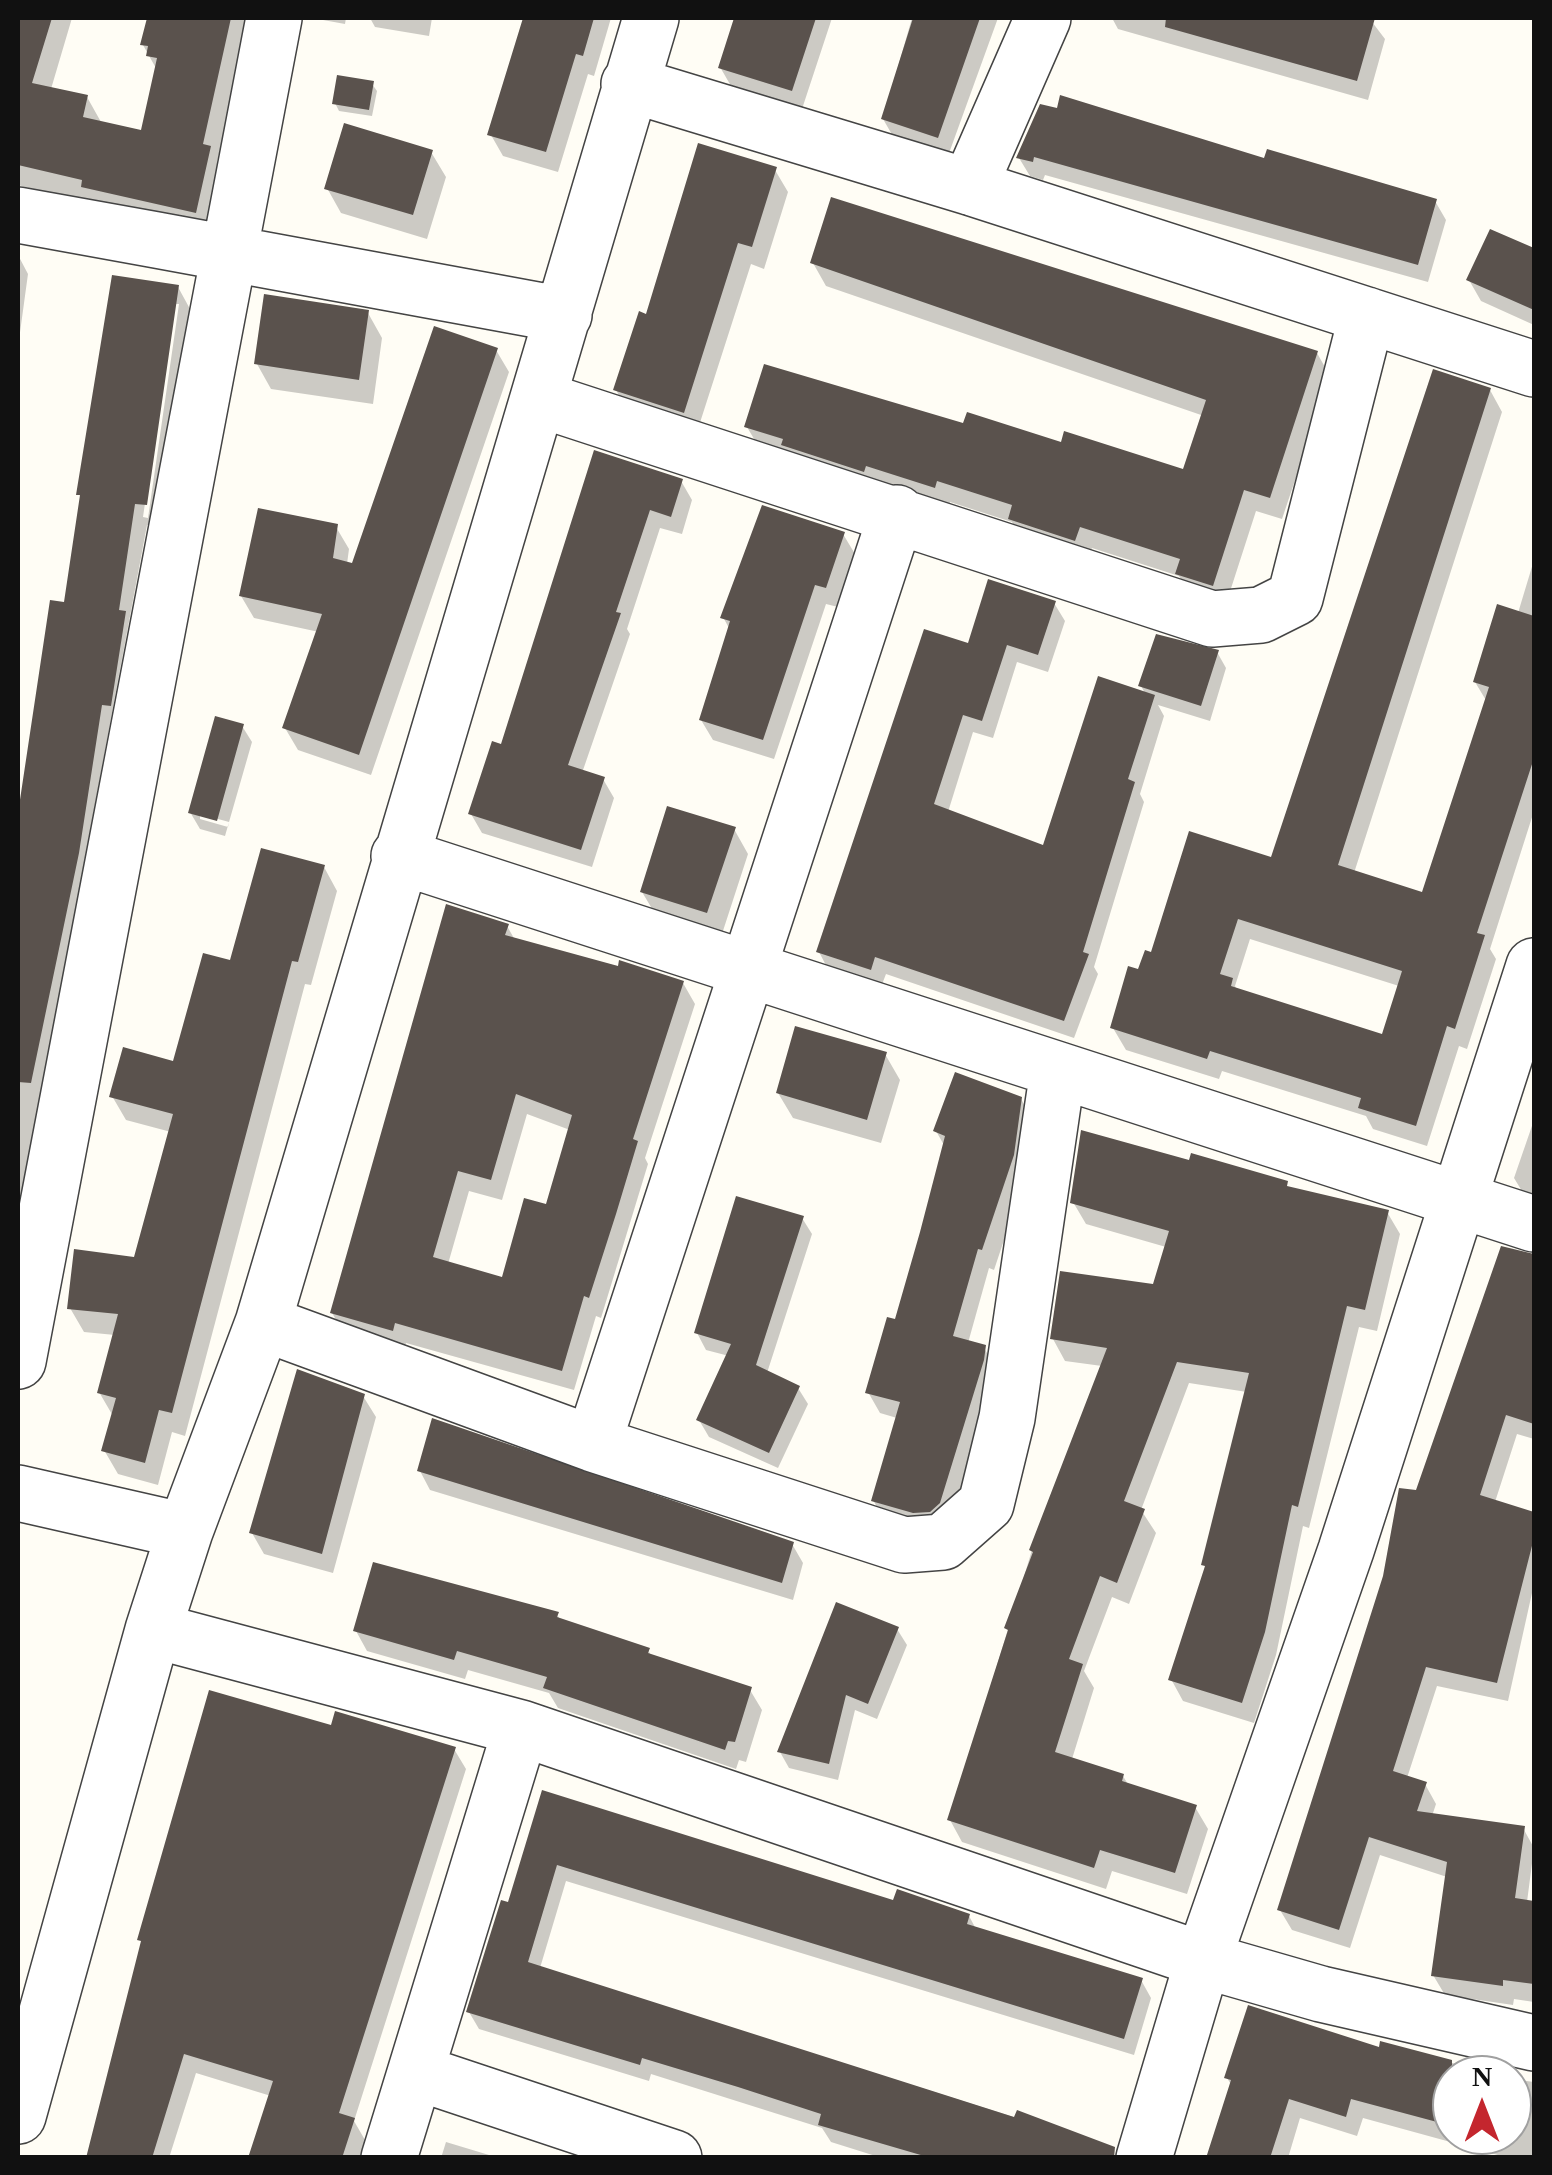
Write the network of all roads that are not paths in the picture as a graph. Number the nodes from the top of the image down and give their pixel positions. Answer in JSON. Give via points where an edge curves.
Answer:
{"nodes":[{"id":1,"x":274,"y":18,"type":"edge"},
{"id":2,"x":651,"y":18,"type":"edge"},
{"id":3,"x":1043,"y":18,"type":"edge"},
{"id":4,"x":629,"y":84,"type":"junction"},
{"id":5,"x":969,"y":187,"type":"junction"},
{"id":6,"x":18,"y":214,"type":"edge"},
{"id":7,"x":226,"y":254,"type":"junction"},
{"id":8,"x":564,"y":314,"type":"junction"},
{"id":9,"x":1367,"y":315,"type":"junction"},
{"id":10,"x":1534,"y":369,"type":"edge"},
{"id":11,"x":539,"y":399,"type":"junction"},
{"id":12,"x":896,"y":514,"type":"junction"},
{"id":13,"x":399,"y":856,"type":"junction"},
{"id":14,"x":1534,"y":966,"type":"edge"},
{"id":15,"x":750,"y":970,"type":"junction"},
{"id":16,"x":1058,"y":1070,"type":"junction"},
{"id":17,"x":1462,"y":1199,"type":"junction"},
{"id":18,"x":1534,"y":1224,"type":"edge"},
{"id":19,"x":263,"y":1323,"type":"junction"},
{"id":20,"x":18,"y":1361,"type":"edge"},
{"id":21,"x":593,"y":1444,"type":"junction"},
{"id":22,"x":18,"y":1494,"type":"edge"},
{"id":23,"x":185,"y":1531,"type":"junction"},
{"id":24,"x":153,"y":1630,"type":"junction"},
{"id":25,"x":521,"y":1728,"type":"junction"},
{"id":26,"x":1203,"y":1960,"type":"junction"},
{"id":27,"x":1534,"y":2043,"type":"edge"},
{"id":28,"x":416,"y":2072,"type":"junction"},
{"id":29,"x":18,"y":2116,"type":"edge"},
{"id":30,"x":389,"y":2158,"type":"edge"},
{"id":31,"x":674,"y":2158,"type":"edge"},
{"id":32,"x":1144,"y":2158,"type":"edge"}],
"edges":[{"from":1,"to":7,"type":"street"},
{"from":2,"to":4,"type":"street"},
{"from":3,"to":5,"type":"street"},
{"from":4,"to":5,"type":"street"},
{"from":4,"to":8,"type":"street"},
{"from":5,"to":9,"type":"street"},
{"from":6,"to":7,"type":"street"},
{"from":7,"to":8,"type":"street"},
{"from":7,"to":20,"type":"street"},
{"from":8,"to":11,"type":"street"},
{"from":9,"to":10,"type":"street"},
{"from":9,"to":12,"type":"street","via":[[1294,598],[1261,615],[1212,619]]},
{"from":11,"to":12,"type":"street"},
{"from":11,"to":13,"type":"street"},
{"from":12,"to":15,"type":"street"},
{"from":13,"to":15,"type":"street"},
{"from":13,"to":19,"type":"street"},
{"from":14,"to":17,"type":"street"},
{"from":15,"to":16,"type":"street"},
{"from":15,"to":21,"type":"street"},
{"from":16,"to":17,"type":"street"},
{"from":16,"to":21,"type":"street","via":[[1003,1436],[986,1504],[943,1542],[904,1546]]},
{"from":17,"to":18,"type":"street"},
{"from":17,"to":26,"type":"street"},
{"from":19,"to":21,"type":"street"},
{"from":19,"to":23,"type":"street"},
{"from":22,"to":23,"type":"street"},
{"from":23,"to":24,"type":"street"},
{"from":24,"to":25,"type":"street"},
{"from":24,"to":29,"type":"street"},
{"from":25,"to":26,"type":"street"},
{"from":25,"to":28,"type":"street"},
{"from":26,"to":27,"type":"street"},
{"from":26,"to":32,"type":"street"},
{"from":28,"to":30,"type":"street"},
{"from":28,"to":31,"type":"street"}]}
